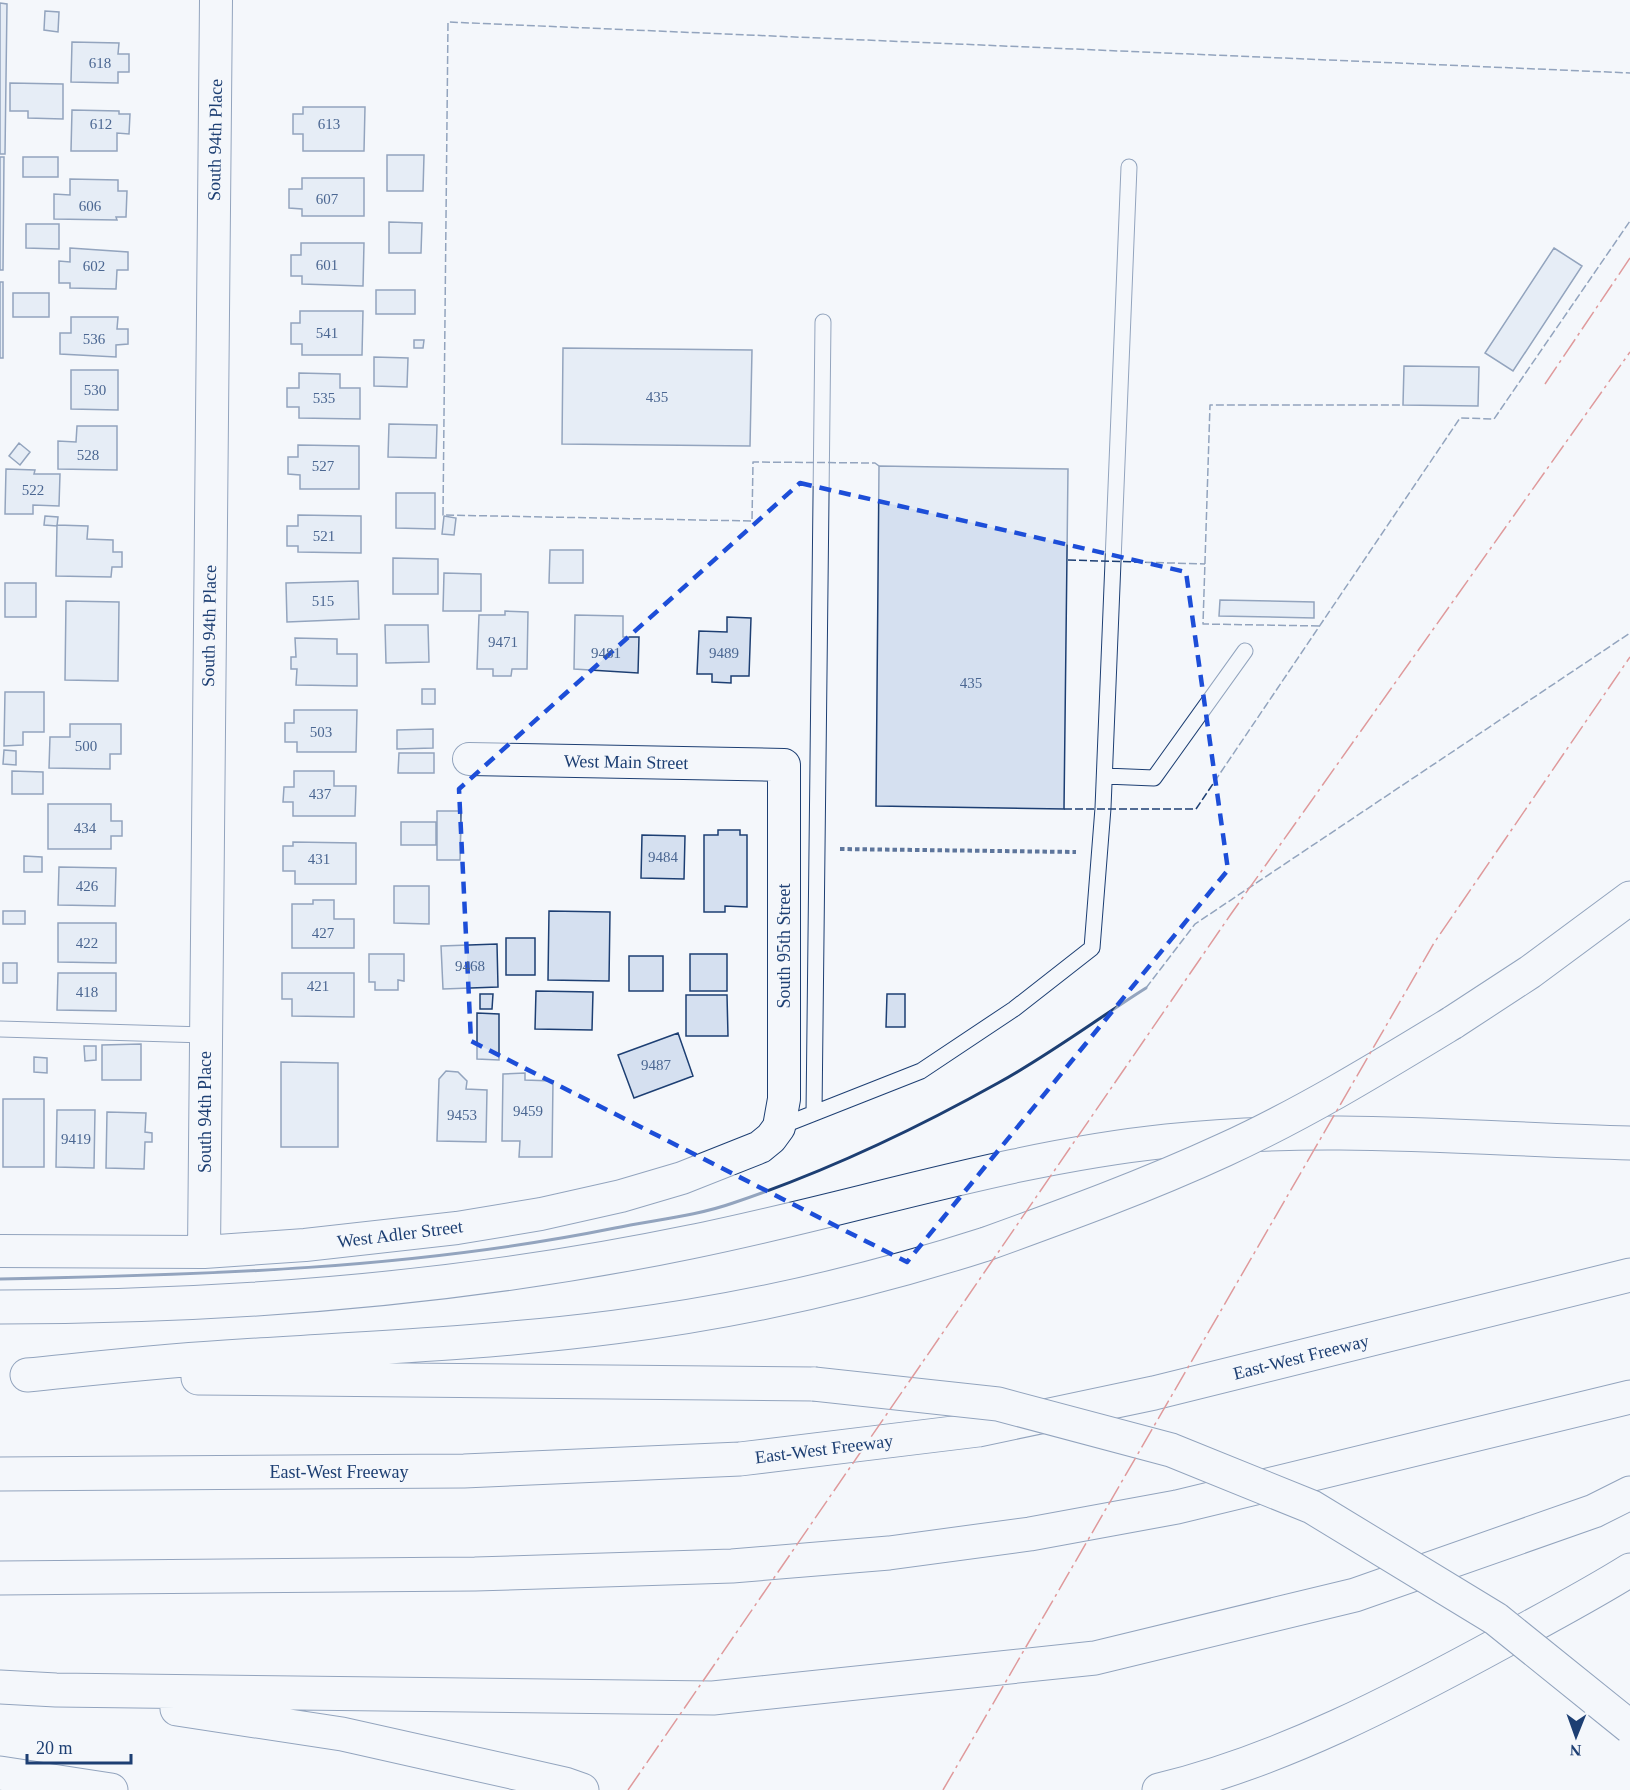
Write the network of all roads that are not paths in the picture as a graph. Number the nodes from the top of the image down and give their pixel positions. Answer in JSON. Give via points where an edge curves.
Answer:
{"nodes":[{"id":1,"x":216,"y":0,"type":"edge"},
{"id":2,"x":1128,"y":167,"type":"dead end"},
{"id":3,"x":823,"y":322,"type":"dead end"},
{"id":4,"x":1245,"y":651,"type":"dead end"},
{"id":5,"x":469,"y":759,"type":"dead end"},
{"id":6,"x":784,"y":765,"type":"joint"},
{"id":7,"x":1105,"y":776,"type":"junction"},
{"id":8,"x":1630,"y":898,"type":"edge"},
{"id":9,"x":0,"y":1029,"type":"edge"},
{"id":10,"x":205,"y":1035,"type":"junction"},
{"id":11,"x":814,"y":1113,"type":"junction"},
{"id":12,"x":779,"y":1127,"type":"junction"},
{"id":13,"x":1630,"y":1143,"type":"edge"},
{"id":14,"x":0,"y":1251,"type":"edge"},
{"id":15,"x":204,"y":1252,"type":"junction"},
{"id":16,"x":1630,"y":1275,"type":"edge"},
{"id":17,"x":0,"y":1307,"type":"edge"},
{"id":18,"x":14,"y":1375,"type":"edge"},
{"id":19,"x":1630,"y":1397,"type":"edge"},
{"id":20,"x":0,"y":1474,"type":"edge"},
{"id":21,"x":1630,"y":1493,"type":"edge"},
{"id":22,"x":1630,"y":1570,"type":"edge"},
{"id":23,"x":0,"y":1578,"type":"edge"},
{"id":24,"x":0,"y":1687,"type":"edge"},
{"id":25,"x":56,"y":1690,"type":"junction"},
{"id":26,"x":1630,"y":1727,"type":"edge"},
{"id":27,"x":0,"y":1773,"type":"edge"},
{"id":28,"x":111,"y":1790,"type":"edge"},
{"id":29,"x":582,"y":1790,"type":"edge"},
{"id":30,"x":1159,"y":1790,"type":"edge"}],
"edges":[{"from":1,"to":10,"type":"street","name":"South 94th Place"},
{"from":2,"to":7,"type":"lane"},
{"from":3,"to":11,"type":"lane"},
{"from":4,"to":7,"type":"lane","via":[[1154,778]]},
{"from":5,"to":6,"type":"street","name":"West Main Street"},
{"from":6,"to":12,"type":"street","name":"South 95th Street","via":[[784,1085]]},
{"from":7,"to":11,"type":"lane","via":[[1092,948],[1014,1010],[921,1071]]},
{"from":8,"to":18,"type":"highway","bridge":true,"via":[[1530,972],[1452,1023],[1227,1149],[1136,1189],[986,1244],[857,1283],[625,1326]]},
{"from":9,"to":10,"type":"lane"},
{"from":10,"to":15,"type":"street","name":"South 94th Place"},
{"from":11,"to":12,"type":"lane"},
{"from":12,"to":15,"type":"street","name":"West Adler Street","via":[[760,1147],[732,1160],[598,1201],[457,1228]]},
{"from":13,"to":17,"type":"highway","via":[[1348,1134],[1172,1140],[1033,1162],[688,1243],[480,1278],[374,1291],[230,1301]]},
{"from":14,"to":15,"type":"street","name":"West Adler Street"},
{"from":16,"to":20,"type":"highway","name":"East-West Freeway","via":[[1154,1393],[978,1430],[740,1459],[464,1471]]},
{"from":18,"to":26,"type":"highway","bridge":true,"via":[[814,1384],[998,1404],[1171,1450],[1312,1507],[1496,1619]]},
{"from":19,"to":23,"type":"highway","via":[[1177,1507],[1030,1534],[889,1553],[732,1566],[510,1573]]},
{"from":21,"to":25,"type":"highway","via":[[1594,1511],[1355,1595],[1095,1658],[713,1698]]},
{"from":22,"to":30,"type":"highway","via":[[1436,1678],[1321,1733],[1193,1782]]},
{"from":24,"to":25,"type":"highway"},
{"from":25,"to":29,"type":"highway","via":[[342,1734]]},
{"from":27,"to":28,"type":"highway"}]}
